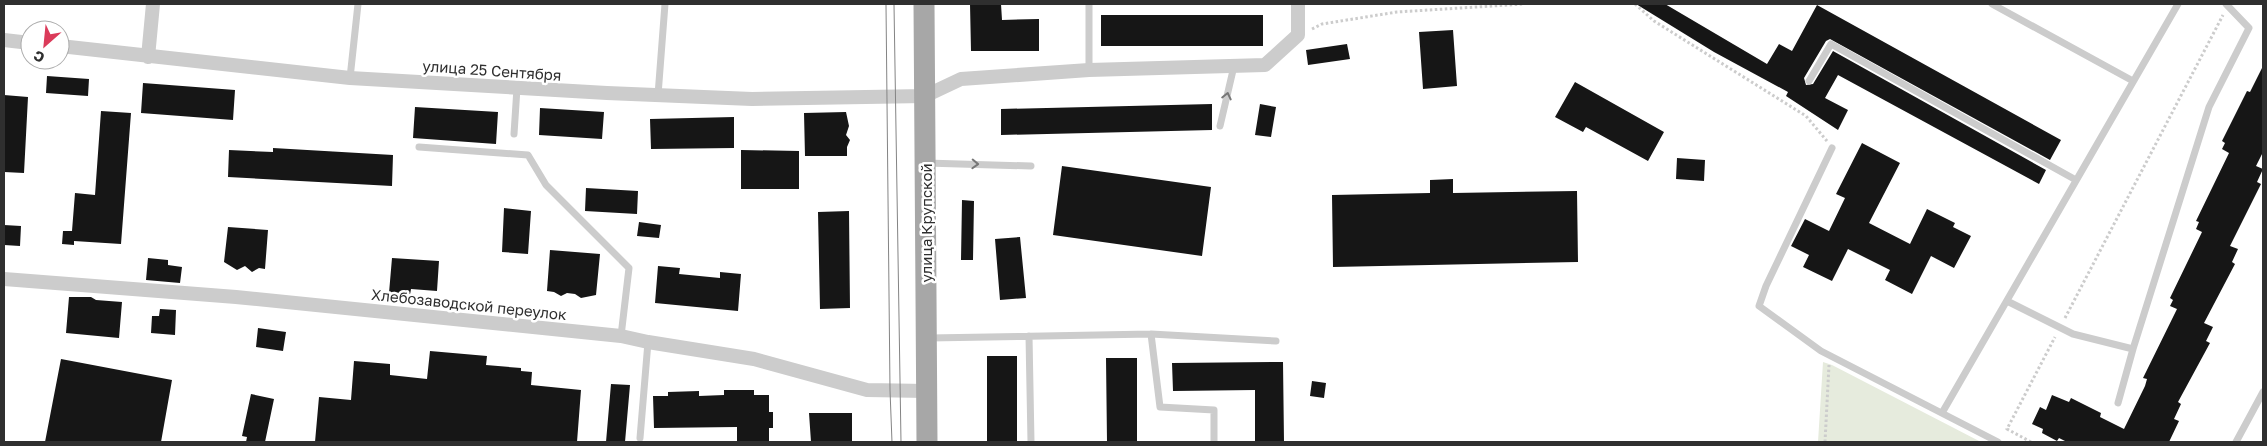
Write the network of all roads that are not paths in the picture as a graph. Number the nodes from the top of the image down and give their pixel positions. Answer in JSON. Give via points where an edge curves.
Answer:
{"nodes":[{"id":1,"x":154,"y":4,"type":"edge"},
{"id":2,"x":358,"y":4,"type":"edge"},
{"id":3,"x":665,"y":4,"type":"edge"},
{"id":4,"x":924,"y":4,"type":"edge"},
{"id":5,"x":1089,"y":4,"type":"edge"},
{"id":6,"x":1298,"y":4,"type":"edge"},
{"id":7,"x":1992,"y":4,"type":"edge"},
{"id":8,"x":2178,"y":4,"type":"edge"},
{"id":9,"x":2227,"y":5,"type":"edge"},
{"id":10,"x":4,"y":40,"type":"edge"},
{"id":11,"x":20,"y":42,"type":"edge"},
{"id":12,"x":70,"y":47,"type":"edge"},
{"id":13,"x":148,"y":57,"type":"junction"},
{"id":14,"x":1234,"y":66,"type":"junction"},
{"id":15,"x":1090,"y":70,"type":"junction"},
{"id":16,"x":350,"y":78,"type":"junction"},
{"id":17,"x":1809,"y":81,"type":"dead end"},
{"id":18,"x":2133,"y":81,"type":"junction"},
{"id":19,"x":517,"y":88,"type":"junction"},
{"id":20,"x":658,"y":95,"type":"junction"},
{"id":21,"x":924,"y":96,"type":"junction"},
{"id":22,"x":1220,"y":126,"type":"dead end"},
{"id":23,"x":514,"y":134,"type":"dead end"},
{"id":24,"x":419,"y":147,"type":"dead end"},
{"id":25,"x":1832,"y":148,"type":"road end"},
{"id":26,"x":926,"y":163,"type":"junction"},
{"id":27,"x":1031,"y":166,"type":"dead end"},
{"id":28,"x":2076,"y":180,"type":"junction"},
{"id":29,"x":4,"y":279,"type":"edge"},
{"id":30,"x":2007,"y":300,"type":"junction"},
{"id":31,"x":1151,"y":334,"type":"junction"},
{"id":32,"x":621,"y":336,"type":"junction"},
{"id":33,"x":1029,"y":336,"type":"junction"},
{"id":34,"x":926,"y":338,"type":"junction"},
{"id":35,"x":1276,"y":341,"type":"dead end"},
{"id":36,"x":648,"y":342,"type":"junction"},
{"id":37,"x":2133,"y":349,"type":"junction"},
{"id":38,"x":926,"y":390,"type":"junction"},
{"id":39,"x":2263,"y":392,"type":"edge"},
{"id":40,"x":2118,"y":403,"type":"dead end"},
{"id":41,"x":1942,"y":413,"type":"junction"},
{"id":42,"x":640,"y":438,"type":"dead end"},
{"id":43,"x":927,"y":442,"type":"edge"},
{"id":44,"x":1031,"y":442,"type":"edge"},
{"id":45,"x":1214,"y":442,"type":"edge"},
{"id":46,"x":1998,"y":442,"type":"edge"},
{"id":47,"x":2236,"y":442,"type":"edge"}],
"edges":[{"from":1,"to":13,"type":"street"},
{"from":2,"to":16,"type":"lane"},
{"from":3,"to":20,"type":"lane"},
{"from":4,"to":21,"type":"main road","name":"улица Крупской"},
{"from":5,"to":15,"type":"lane"},
{"from":6,"to":14,"type":"street","via":[[1298,35],[1265,65]]},
{"from":7,"to":18,"type":"lane"},
{"from":8,"to":18,"type":"lane"},
{"from":9,"to":37,"type":"lane","via":[[2249,28],[2209,107]]},
{"from":10,"to":11,"type":"street"},
{"from":12,"to":13,"type":"street","name":"улица 25 Сентября"},
{"from":13,"to":16,"type":"street","name":"улица 25 Сентября"},
{"from":14,"to":15,"type":"street"},
{"from":22,"to":14,"type":"lane","one_way":true},
{"from":15,"to":21,"type":"street","via":[[962,79]]},
{"from":16,"to":19,"type":"street","name":"улица 25 Сентября"},
{"from":17,"to":28,"type":"lane","via":[[1831,44]]},
{"from":18,"to":28,"type":"lane"},
{"from":19,"to":20,"type":"street","name":"улица 25 Сентября"},
{"from":19,"to":23,"type":"lane"},
{"from":20,"to":21,"type":"street","name":"улица 25 Сентября","via":[[752,98]]},
{"from":21,"to":26,"type":"main road","name":"улица Крупской"},
{"from":24,"to":32,"type":"lane","via":[[528,155],[546,185],[629,268]]},
{"from":25,"to":41,"type":"lane","via":[[1759,306],[1829,355]]},
{"from":26,"to":27,"type":"lane","one_way":true},
{"from":26,"to":34,"type":"main road","name":"улица Крупской"},
{"from":28,"to":30,"type":"lane"},
{"from":29,"to":32,"type":"street","name":"Хлебозаводской переулок","via":[[236,297]]},
{"from":30,"to":37,"type":"lane","via":[[2073,334]]},
{"from":30,"to":41,"type":"lane"},
{"from":31,"to":33,"type":"lane"},
{"from":31,"to":35,"type":"lane"},
{"from":31,"to":45,"type":"lane","via":[[1160,407],[1214,410]]},
{"from":32,"to":36,"type":"street","name":"Хлебозаводской переулок"},
{"from":33,"to":34,"type":"lane"},
{"from":33,"to":44,"type":"lane"},
{"from":34,"to":38,"type":"main road","name":"улица Крупской"},
{"from":36,"to":38,"type":"street","name":"Хлебозаводской переулок","via":[[754,359],[867,390]]},
{"from":36,"to":42,"type":"lane"},
{"from":37,"to":40,"type":"lane"},
{"from":38,"to":43,"type":"main road","name":"улица Крупской"},
{"from":39,"to":47,"type":"lane"},
{"from":41,"to":46,"type":"lane"}]}
